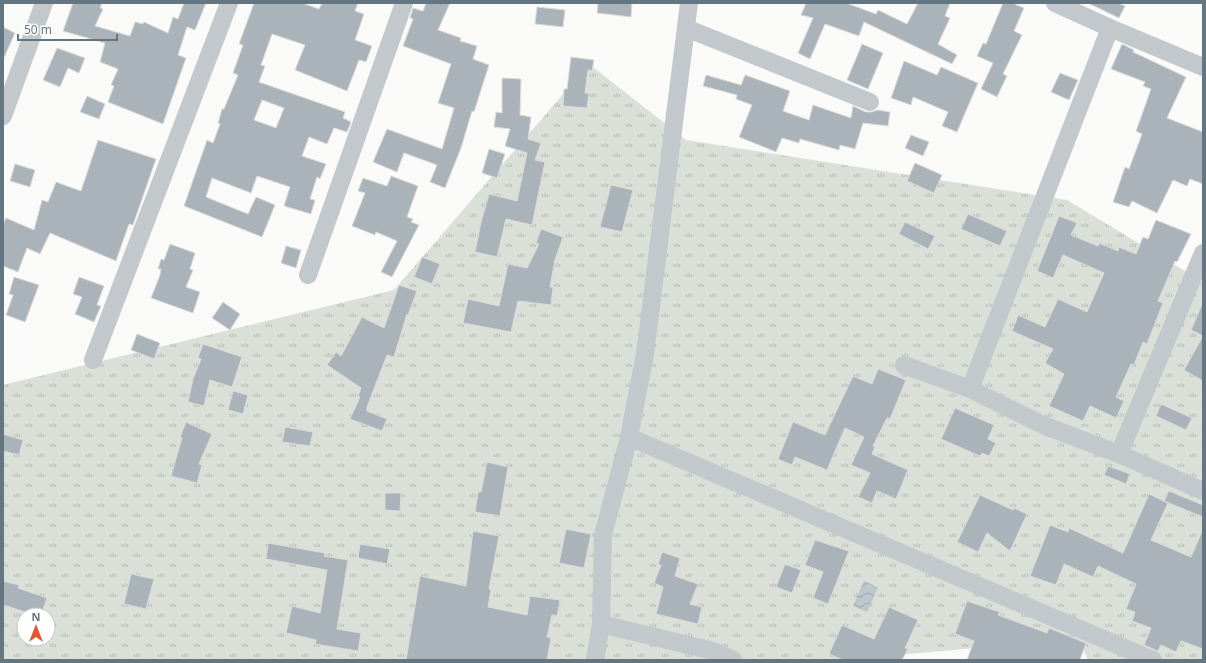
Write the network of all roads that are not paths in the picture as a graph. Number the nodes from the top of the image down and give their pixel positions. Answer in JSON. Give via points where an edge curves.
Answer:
{"nodes":[{"id":1,"x":44,"y":3,"type":"edge"},
{"id":2,"x":228,"y":3,"type":"edge"},
{"id":3,"x":404,"y":3,"type":"edge"},
{"id":4,"x":689,"y":3,"type":"edge"},
{"id":5,"x":1055,"y":3,"type":"edge"},
{"id":6,"x":686,"y":28,"type":"junction"},
{"id":7,"x":1110,"y":28,"type":"junction"},
{"id":8,"x":1203,"y":67,"type":"edge"},
{"id":9,"x":870,"y":102,"type":"dead end"},
{"id":10,"x":3,"y":116,"type":"edge"},
{"id":11,"x":1203,"y":253,"type":"edge"},
{"id":12,"x":308,"y":275,"type":"dead end"},
{"id":13,"x":93,"y":360,"type":"dead end"},
{"id":14,"x":904,"y":365,"type":"dead end"},
{"id":15,"x":970,"y":389,"type":"junction"},
{"id":16,"x":630,"y":437,"type":"junction"},
{"id":17,"x":1119,"y":454,"type":"junction"},
{"id":18,"x":1203,"y":491,"type":"edge"},
{"id":19,"x":601,"y":624,"type":"junction"},
{"id":20,"x":595,"y":660,"type":"edge"},
{"id":21,"x":733,"y":660,"type":"edge"},
{"id":22,"x":1153,"y":660,"type":"edge"}],
"edges":[{"from":1,"to":10,"type":"street"},
{"from":2,"to":13,"type":"street"},
{"from":3,"to":12,"type":"street"},
{"from":4,"to":6,"type":"street"},
{"from":5,"to":7,"type":"street"},
{"from":6,"to":9,"type":"street"},
{"from":6,"to":16,"type":"street","via":[[645,354]]},
{"from":7,"to":8,"type":"street"},
{"from":7,"to":15,"type":"street"},
{"from":11,"to":17,"type":"street"},
{"from":14,"to":15,"type":"street"},
{"from":15,"to":17,"type":"street","via":[[1043,425]]},
{"from":16,"to":19,"type":"street","via":[[603,535]]},
{"from":16,"to":22,"type":"street"},
{"from":17,"to":18,"type":"street"},
{"from":19,"to":20,"type":"street"},
{"from":19,"to":21,"type":"street","via":[[713,651]]}]}
